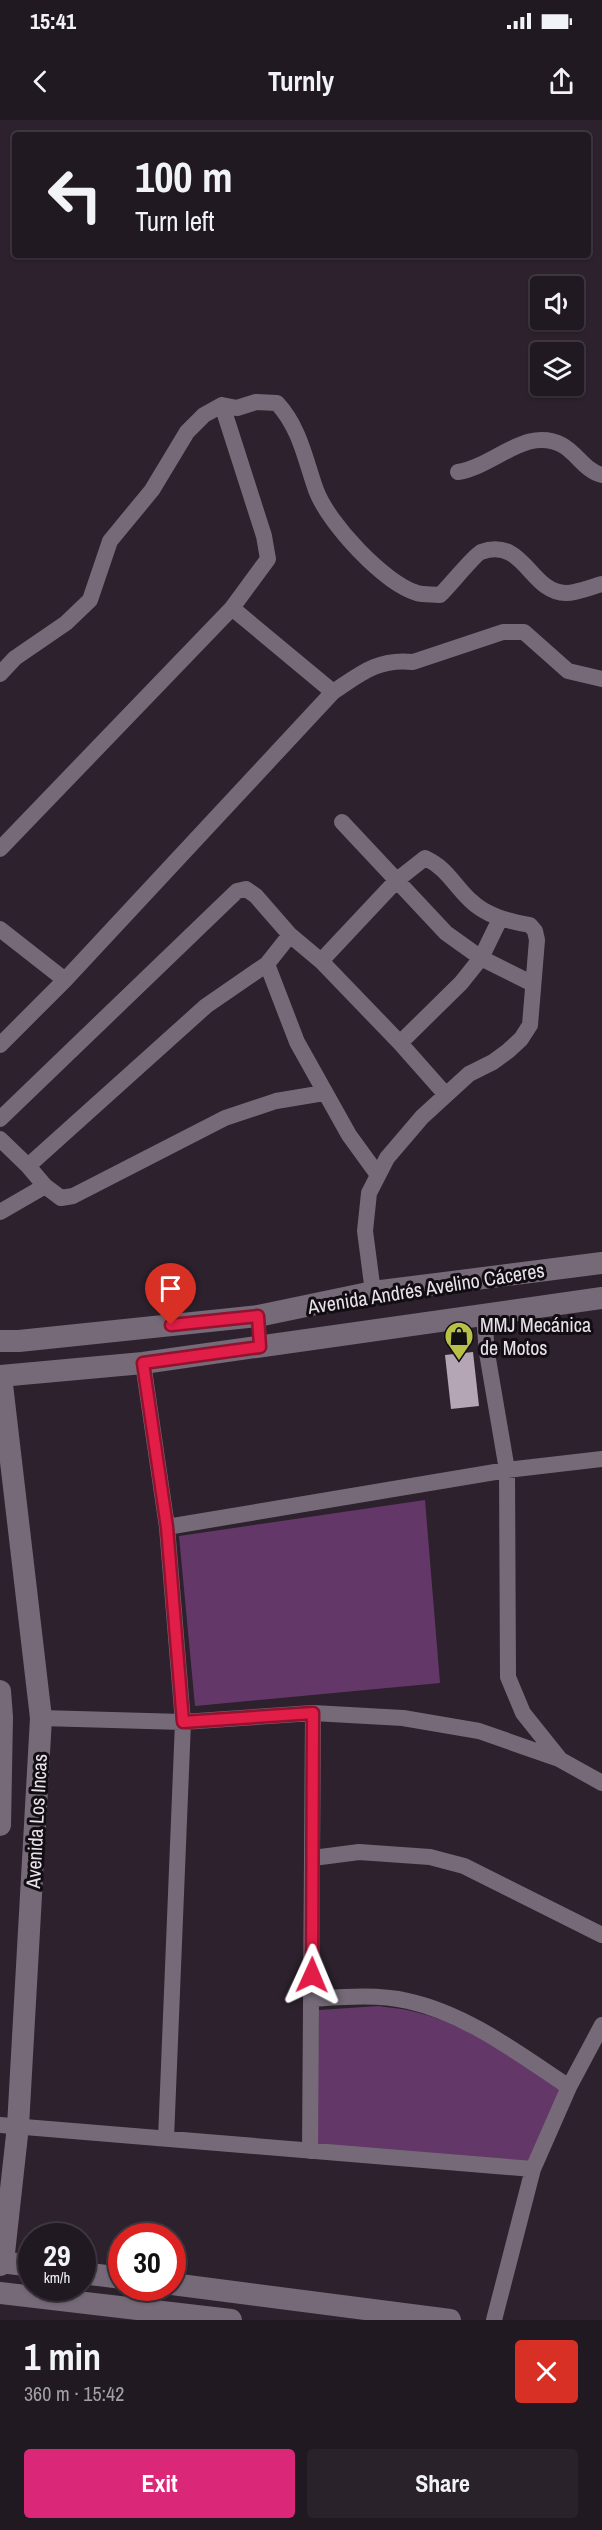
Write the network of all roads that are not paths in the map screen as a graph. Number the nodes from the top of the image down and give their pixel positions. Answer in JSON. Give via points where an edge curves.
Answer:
{"nodes":[{"id":1,"x":222,"y":405,"type":"junction"},
{"id":2,"x":458,"y":472,"type":"dead end"},
{"id":3,"x":602,"y":475,"type":"edge"},
{"id":4,"x":602,"y":584,"type":"edge"},
{"id":5,"x":232,"y":608,"type":"junction"},
{"id":6,"x":0,"y":674,"type":"edge"},
{"id":7,"x":602,"y":679,"type":"edge"},
{"id":8,"x":333,"y":692,"type":"junction"},
{"id":9,"x":342,"y":822,"type":"dead end"},
{"id":10,"x":0,"y":849,"type":"edge"},
{"id":11,"x":397,"y":880,"type":"junction"},
{"id":12,"x":500,"y":919,"type":"junction"},
{"id":13,"x":0,"y":929,"type":"edge"},
{"id":14,"x":290,"y":935,"type":"junction"},
{"id":15,"x":481,"y":958,"type":"junction"},
{"id":16,"x":321,"y":961,"type":"junction"},
{"id":17,"x":267,"y":964,"type":"junction"},
{"id":18,"x":65,"y":980,"type":"junction"},
{"id":19,"x":532,"y":984,"type":"junction"},
{"id":20,"x":400,"y":1043,"type":"junction"},
{"id":21,"x":0,"y":1045,"type":"edge"},
{"id":22,"x":324,"y":1093,"type":"junction"},
{"id":23,"x":446,"y":1095,"type":"junction"},
{"id":24,"x":0,"y":1119,"type":"edge"},
{"id":25,"x":0,"y":1139,"type":"edge"},
{"id":26,"x":28,"y":1166,"type":"junction"},
{"id":27,"x":378,"y":1175,"type":"junction"},
{"id":28,"x":45,"y":1186,"type":"junction"},
{"id":29,"x":0,"y":1212,"type":"edge"},
{"id":30,"x":602,"y":1263,"type":"edge"},
{"id":31,"x":373,"y":1292,"type":"junction"},
{"id":32,"x":602,"y":1298,"type":"edge"},
{"id":33,"x":258,"y":1316,"type":"junction"},
{"id":34,"x":484,"y":1316,"type":"junction"},
{"id":35,"x":0,"y":1341,"type":"edge"},
{"id":36,"x":260,"y":1347,"type":"junction"},
{"id":37,"x":143,"y":1363,"type":"junction"},
{"id":38,"x":0,"y":1376,"type":"edge"},
{"id":39,"x":602,"y":1459,"type":"edge"},
{"id":40,"x":507,"y":1470,"type":"junction"},
{"id":41,"x":167,"y":1527,"type":"junction"},
{"id":42,"x":0,"y":1691,"type":"edge"},
{"id":43,"x":313,"y":1713,"type":"junction"},
{"id":44,"x":1,"y":1717,"type":"edge"},
{"id":45,"x":41,"y":1718,"type":"junction"},
{"id":46,"x":183,"y":1722,"type":"junction"},
{"id":47,"x":559,"y":1759,"type":"junction"},
{"id":48,"x":602,"y":1783,"type":"edge"},
{"id":49,"x":0,"y":1826,"type":"edge"},
{"id":50,"x":314,"y":1858,"type":"junction"},
{"id":51,"x":602,"y":1935,"type":"edge"},
{"id":52,"x":312,"y":1999,"type":"junction"},
{"id":53,"x":602,"y":2025,"type":"edge"},
{"id":54,"x":569,"y":2087,"type":"junction"},
{"id":55,"x":9,"y":2126,"type":"edge"},
{"id":56,"x":166,"y":2139,"type":"junction"},
{"id":57,"x":310,"y":2151,"type":"junction"},
{"id":58,"x":533,"y":2169,"type":"junction"},
{"id":59,"x":1,"y":2263,"type":"edge"},
{"id":60,"x":18,"y":2265,"type":"edge"},
{"id":61,"x":186,"y":2286,"type":"edge"},
{"id":62,"x":0,"y":2293,"type":"edge"},
{"id":63,"x":231,"y":2320,"type":"edge"},
{"id":64,"x":450,"y":2320,"type":"edge"},
{"id":65,"x":494,"y":2320,"type":"edge"}],
"edges":[{"from":1,"to":4,"type":"street","via":[[237,408],[256,402],[276,403],[288,416],[306,454],[316,492],[332,520],[349,542],[418,594],[440,595],[479,552],[502,548],[517,557],[549,589],[567,593]]},
{"from":1,"to":5,"type":"street","via":[[268,559]]},
{"from":1,"to":6,"type":"street","via":[[204,415],[187,432],[152,490],[110,541],[90,600]]},
{"from":2,"to":3,"type":"street","via":[[472,470],[523,442],[542,439],[561,445],[593,473]]},
{"from":5,"to":8,"type":"street"},
{"from":5,"to":10,"type":"street"},
{"from":7,"to":8,"type":"street","via":[[568,671],[524,632],[504,632],[413,662],[399,660],[372,666]]},
{"from":8,"to":18,"type":"street"},
{"from":9,"to":11,"type":"street"},
{"from":11,"to":12,"type":"street","via":[[425,858],[439,864],[471,901]]},
{"from":11,"to":15,"type":"street","via":[[447,933]]},
{"from":11,"to":16,"type":"street"},
{"from":12,"to":15,"type":"street"},
{"from":12,"to":19,"type":"street","via":[[530,925],[535,931]]},
{"from":13,"to":18,"type":"street"},
{"from":14,"to":16,"type":"street"},
{"from":14,"to":17,"type":"street"},
{"from":14,"to":24,"type":"street","via":[[256,896],[246,889],[237,891]]},
{"from":15,"to":19,"type":"street"},
{"from":15,"to":20,"type":"street"},
{"from":16,"to":20,"type":"street"},
{"from":17,"to":22,"type":"street","via":[[297,1042]]},
{"from":17,"to":26,"type":"street","via":[[206,1006]]},
{"from":18,"to":21,"type":"street"},
{"from":19,"to":23,"type":"street","via":[[530,1026],[521,1039],[493,1062],[469,1074]]},
{"from":20,"to":23,"type":"street"},
{"from":22,"to":27,"type":"street"},
{"from":22,"to":28,"type":"street","via":[[276,1101],[225,1118],[73,1196],[61,1198]]},
{"from":23,"to":27,"type":"street","via":[[387,1158]]},
{"from":25,"to":26,"type":"street"},
{"from":26,"to":28,"type":"street"},
{"from":27,"to":31,"type":"street","via":[[369,1193],[365,1231]]},
{"from":28,"to":29,"type":"street"},
{"from":30,"to":31,"type":"main road","name":"Avenida Andrés Avelino Cáceres"},
{"from":31,"to":33,"type":"main road","name":"Avenida Andrés Avelino Cáceres"},
{"from":32,"to":34,"type":"main road","name":"Avenida Andrés Avelino Cáceres"},
{"from":33,"to":35,"type":"main road","name":"Avenida Andrés Avelino Cáceres"},
{"from":33,"to":36,"type":"main road"},
{"from":34,"to":36,"type":"main road","name":"Avenida Andrés Avelino Cáceres"},
{"from":34,"to":40,"type":"street"},
{"from":36,"to":37,"type":"main road","name":"Avenida Andrés Avelino Cáceres"},
{"from":37,"to":38,"type":"main road","name":"Avenida Andrés Avelino Cáceres"},
{"from":37,"to":41,"type":"street"},
{"from":38,"to":45,"type":"main road","name":"Avenida Los Incas"},
{"from":39,"to":40,"type":"street"},
{"from":40,"to":41,"type":"street"},
{"from":40,"to":47,"type":"street","via":[[508,1677],[523,1713]]},
{"from":41,"to":46,"type":"street"},
{"from":42,"to":44,"type":"main road","name":"Avenida Los Incas"},
{"from":43,"to":46,"type":"street"},
{"from":43,"to":47,"type":"street","via":[[403,1718],[479,1731]]},
{"from":43,"to":50,"type":"street"},
{"from":44,"to":49,"type":"main road","name":"Avenida Los Incas"},
{"from":45,"to":46,"type":"street"},
{"from":45,"to":55,"type":"main road","name":"Avenida Los Incas"},
{"from":46,"to":56,"type":"street"},
{"from":47,"to":48,"type":"street"},
{"from":50,"to":51,"type":"street","via":[[360,1852],[430,1857],[473,1871]]},
{"from":50,"to":52,"type":"street"},
{"from":52,"to":54,"type":"street","via":[[358,1996],[408,2001],[450,2015]]},
{"from":52,"to":57,"type":"street"},
{"from":53,"to":54,"type":"street"},
{"from":54,"to":58,"type":"street"},
{"from":55,"to":56,"type":"street"},
{"from":55,"to":59,"type":"main road","name":"Avenida Los Incas"},
{"from":56,"to":57,"type":"street"},
{"from":57,"to":58,"type":"street"},
{"from":58,"to":65,"type":"street"},
{"from":59,"to":60,"type":"main road"},
{"from":61,"to":64,"type":"main road"},
{"from":62,"to":63,"type":"main road"}]}
